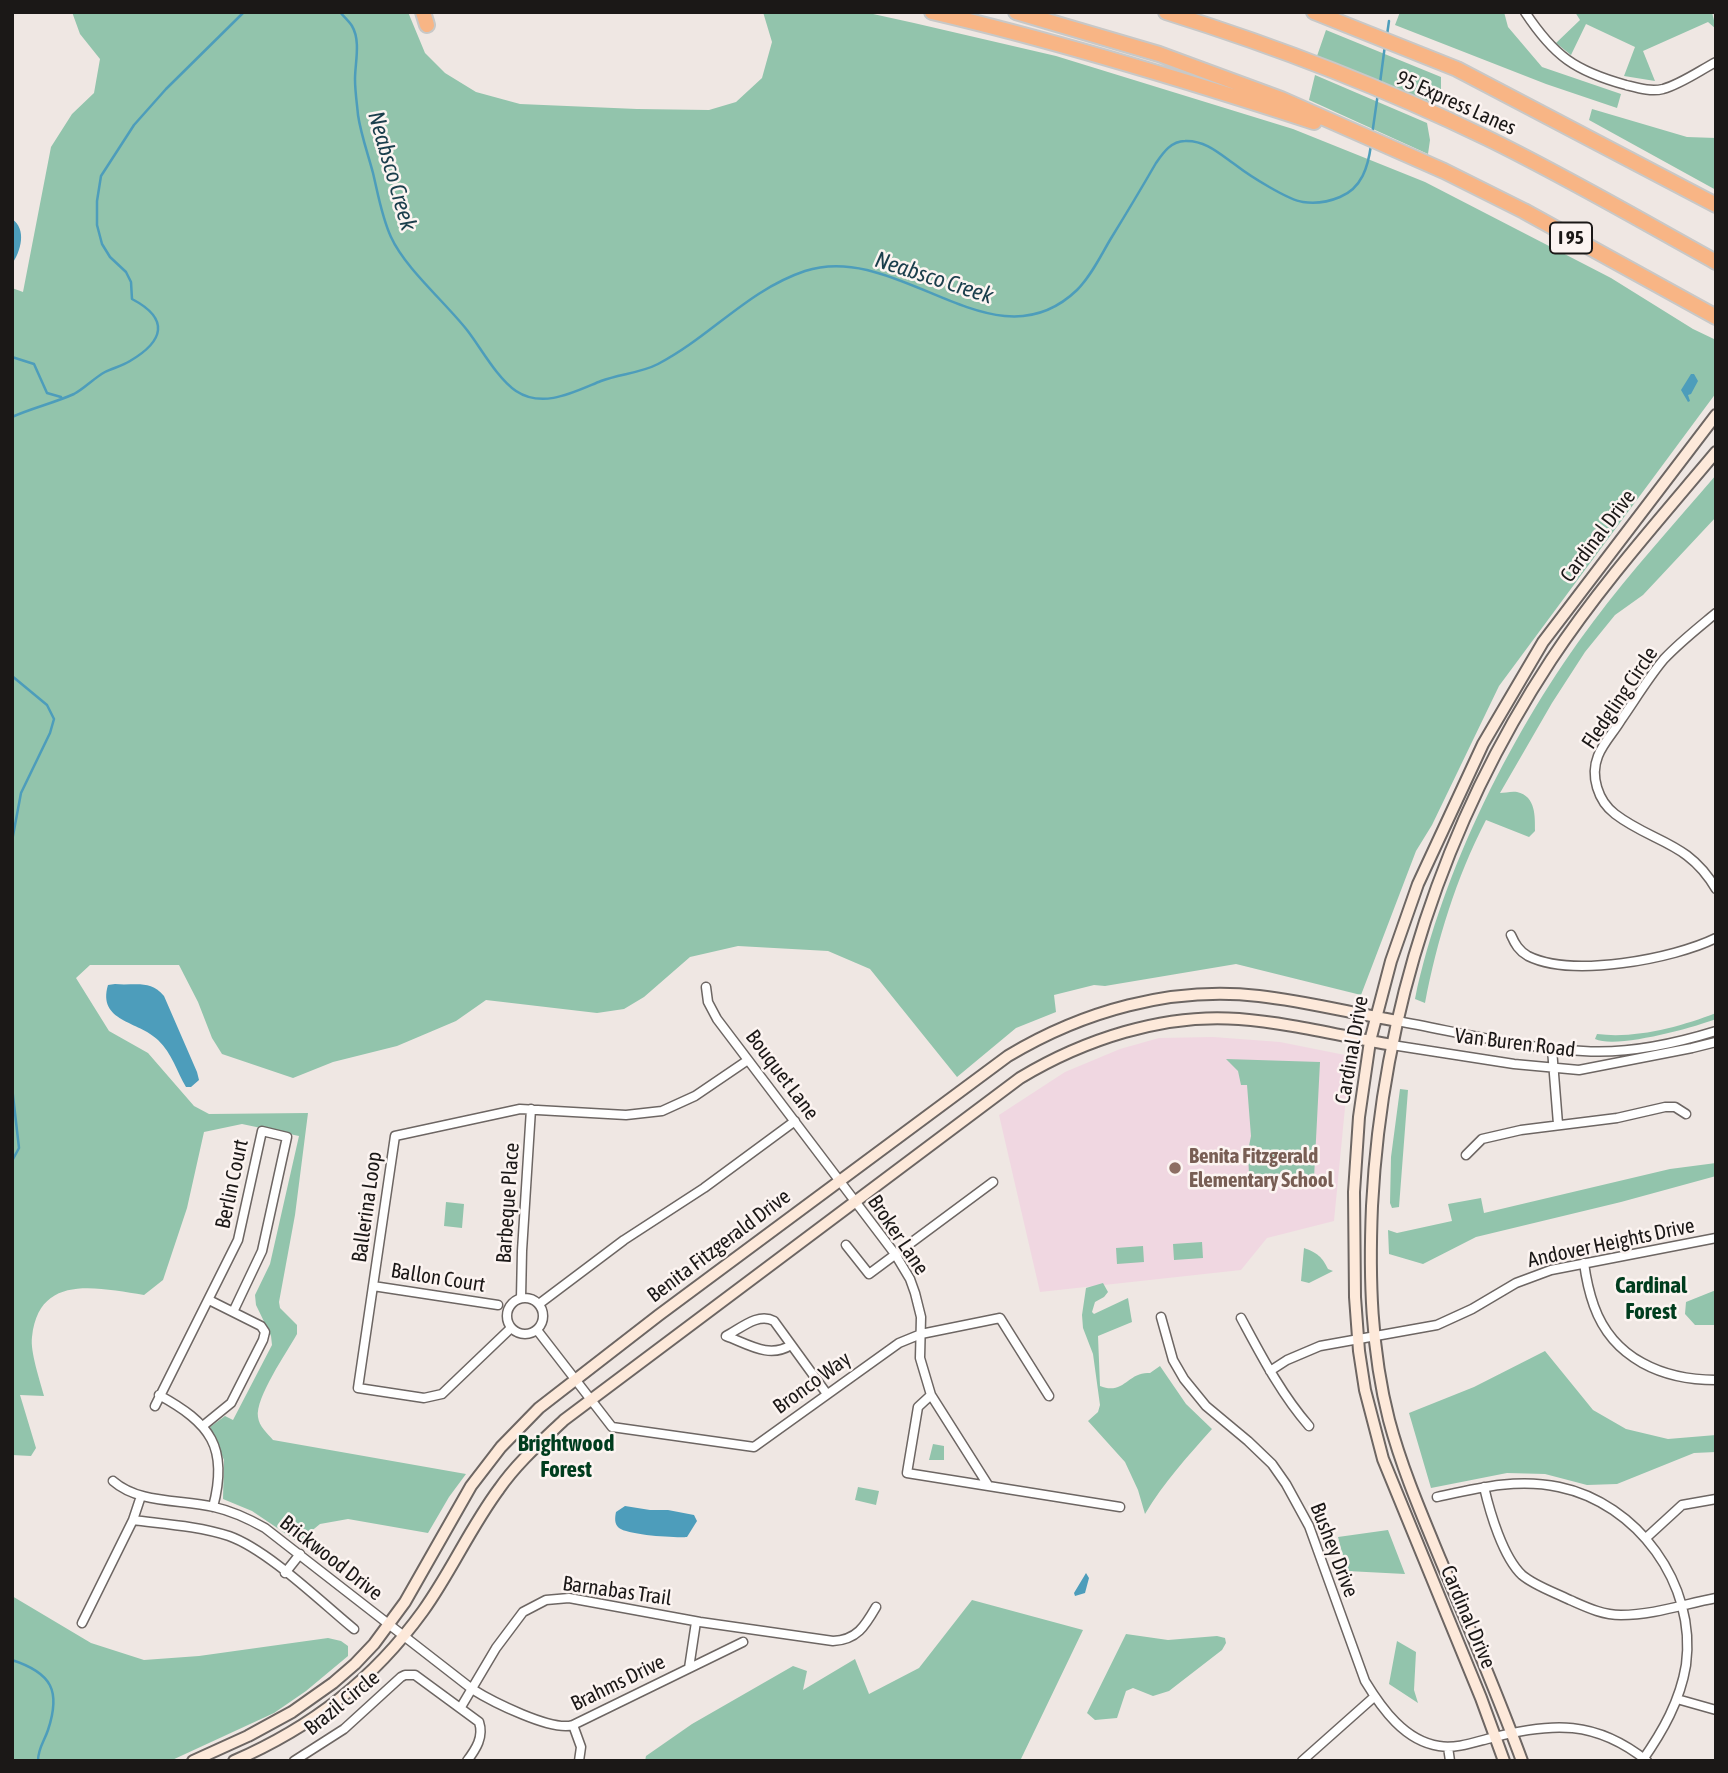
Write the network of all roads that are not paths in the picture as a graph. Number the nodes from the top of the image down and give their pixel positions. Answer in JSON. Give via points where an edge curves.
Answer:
{"nodes":[{"id":1,"x":932,"y":12,"type":"edge"},
{"id":2,"x":1016,"y":12,"type":"edge"},
{"id":3,"x":1166,"y":12,"type":"edge"},
{"id":4,"x":1314,"y":12,"type":"edge"},
{"id":5,"x":1525,"y":12,"type":"edge"},
{"id":6,"x":1716,"y":62,"type":"edge"},
{"id":7,"x":1311,"y":116,"type":"junction"},
{"id":8,"x":1716,"y":205,"type":"edge"},
{"id":9,"x":1716,"y":262,"type":"edge"},
{"id":10,"x":1716,"y":317,"type":"edge"},
{"id":11,"x":1716,"y":415,"type":"edge"},
{"id":12,"x":1716,"y":452,"type":"edge"},
{"id":13,"x":1716,"y":613,"type":"edge"},
{"id":14,"x":1716,"y":889,"type":"edge"},
{"id":15,"x":1511,"y":935,"type":"dead end"},
{"id":16,"x":1716,"y":938,"type":"edge"},
{"id":17,"x":706,"y":987,"type":"dead end"},
{"id":18,"x":1375,"y":1017,"type":"junction"},
{"id":19,"x":1396,"y":1021,"type":"junction"},
{"id":20,"x":1716,"y":1031,"type":"edge"},
{"id":21,"x":1370,"y":1041,"type":"junction"},
{"id":22,"x":1716,"y":1042,"type":"edge"},
{"id":23,"x":1392,"y":1045,"type":"junction"},
{"id":24,"x":1552,"y":1049,"type":"junction"},
{"id":25,"x":748,"y":1060,"type":"junction"},
{"id":26,"x":1554,"y":1068,"type":"junction"},
{"id":27,"x":531,"y":1110,"type":"junction"},
{"id":28,"x":1686,"y":1114,"type":"dead end"},
{"id":29,"x":795,"y":1121,"type":"junction"},
{"id":30,"x":1558,"y":1124,"type":"junction"},
{"id":31,"x":1466,"y":1155,"type":"dead end"},
{"id":32,"x":839,"y":1180,"type":"junction"},
{"id":33,"x":993,"y":1182,"type":"dead end"},
{"id":34,"x":854,"y":1202,"type":"junction"},
{"id":35,"x":1716,"y":1238,"type":"edge"},
{"id":36,"x":846,"y":1245,"type":"dead end"},
{"id":37,"x":895,"y":1254,"type":"junction"},
{"id":38,"x":1584,"y":1264,"type":"junction"},
{"id":39,"x":373,"y":1286,"type":"junction"},
{"id":40,"x":521,"y":1298,"type":"junction"},
{"id":41,"x":209,"y":1300,"type":"junction"},
{"id":42,"x":539,"y":1304,"type":"junction"},
{"id":43,"x":498,"y":1305,"type":"dead end"},
{"id":44,"x":233,"y":1312,"type":"junction"},
{"id":45,"x":1161,"y":1317,"type":"dead end"},
{"id":46,"x":1241,"y":1318,"type":"dead end"},
{"id":47,"x":511,"y":1328,"type":"junction"},
{"id":48,"x":537,"y":1330,"type":"junction"},
{"id":49,"x":921,"y":1334,"type":"junction"},
{"id":50,"x":1373,"y":1336,"type":"junction"},
{"id":51,"x":1358,"y":1339,"type":"junction"},
{"id":52,"x":791,"y":1345,"type":"junction"},
{"id":53,"x":1270,"y":1371,"type":"junction"},
{"id":54,"x":574,"y":1378,"type":"junction"},
{"id":55,"x":1716,"y":1380,"type":"edge"},
{"id":56,"x":827,"y":1394,"type":"junction"},
{"id":57,"x":159,"y":1395,"type":"junction"},
{"id":58,"x":931,"y":1395,"type":"junction"},
{"id":59,"x":1049,"y":1396,"type":"dead end"},
{"id":60,"x":590,"y":1398,"type":"junction"},
{"id":61,"x":155,"y":1406,"type":"dead end"},
{"id":62,"x":204,"y":1425,"type":"junction"},
{"id":63,"x":1309,"y":1426,"type":"dead end"},
{"id":64,"x":113,"y":1481,"type":"dead end"},
{"id":65,"x":988,"y":1485,"type":"junction"},
{"id":66,"x":1484,"y":1487,"type":"junction"},
{"id":67,"x":141,"y":1496,"type":"junction"},
{"id":68,"x":1437,"y":1497,"type":"dead end"},
{"id":69,"x":1716,"y":1499,"type":"edge"},
{"id":70,"x":213,"y":1507,"type":"junction"},
{"id":71,"x":1119,"y":1507,"type":"dead end"},
{"id":72,"x":133,"y":1520,"type":"junction"},
{"id":73,"x":1646,"y":1538,"type":"junction"},
{"id":74,"x":300,"y":1553,"type":"junction"},
{"id":75,"x":285,"y":1573,"type":"junction"},
{"id":76,"x":1716,"y":1598,"type":"edge"},
{"id":77,"x":876,"y":1606,"type":"dead end"},
{"id":78,"x":1682,"y":1606,"type":"junction"},
{"id":79,"x":696,"y":1622,"type":"junction"},
{"id":80,"x":82,"y":1623,"type":"dead end"},
{"id":81,"x":388,"y":1626,"type":"junction"},
{"id":82,"x":354,"y":1629,"type":"dead end"},
{"id":83,"x":403,"y":1637,"type":"junction"},
{"id":84,"x":743,"y":1642,"type":"dead end"},
{"id":85,"x":689,"y":1668,"type":"junction"},
{"id":86,"x":472,"y":1689,"type":"junction"},
{"id":87,"x":1374,"y":1696,"type":"junction"},
{"id":88,"x":1677,"y":1699,"type":"junction"},
{"id":89,"x":461,"y":1707,"type":"junction"},
{"id":90,"x":1716,"y":1710,"type":"edge"},
{"id":91,"x":573,"y":1725,"type":"junction"},
{"id":92,"x":1511,"y":1733,"type":"junction"},
{"id":93,"x":1496,"y":1737,"type":"junction"},
{"id":94,"x":1448,"y":1747,"type":"junction"},
{"id":95,"x":1645,"y":1760,"type":"edge"},
{"id":96,"x":193,"y":1761,"type":"edge"},
{"id":97,"x":234,"y":1761,"type":"edge"},
{"id":98,"x":294,"y":1761,"type":"edge"},
{"id":99,"x":467,"y":1761,"type":"edge"},
{"id":100,"x":579,"y":1761,"type":"edge"},
{"id":101,"x":1302,"y":1761,"type":"edge"},
{"id":102,"x":1450,"y":1761,"type":"edge"},
{"id":103,"x":1504,"y":1761,"type":"edge"},
{"id":104,"x":1522,"y":1761,"type":"edge"}],
"edges":[{"from":1,"to":7,"type":"highway","via":[[1022,33]]},
{"from":2,"to":7,"type":"highway","number":"I 95","via":[[1171,58]]},
{"from":3,"to":9,"type":"highway","name":"95 Express Lanes","via":[[1317,65],[1425,110],[1552,171]]},
{"from":4,"to":8,"type":"highway","via":[[1437,60]]},
{"from":5,"to":6,"type":"street","via":[[1539,34],[1570,64],[1642,89],[1665,89]]},
{"from":7,"to":10,"type":"highway","number":"I 95","via":[[1425,162],[1524,211]]},
{"from":11,"to":18,"type":"main road","name":"Cardinal Drive","via":[[1543,642],[1487,735],[1418,884]]},
{"from":12,"to":19,"type":"main road","name":"Cardinal Drive","via":[[1590,604],[1499,747],[1433,897]]},
{"from":13,"to":14,"type":"street","name":"Fledgling Circle","via":[[1650,677],[1602,750],[1595,770],[1601,798],[1615,815],[1688,856]]},
{"from":15,"to":16,"type":"street","via":[[1528,956],[1578,965],[1656,958]]},
{"from":17,"to":25,"type":"street","name":"Bouquet Lane","via":[[711,1009]]},
{"from":18,"to":19,"type":"main road","name":"Benita Fitzgerald Drive"},
{"from":18,"to":21,"type":"main road","name":"Cardinal Drive"},
{"from":18,"to":32,"type":"main road","name":"Benita Fitzgerald Drive","via":[[1236,994],[1176,996],[1100,1013],[1049,1032],[1008,1056]]},
{"from":19,"to":23,"type":"main road","name":"Cardinal Drive"},
{"from":19,"to":24,"type":"street","name":"Van Buren Road"},
{"from":20,"to":24,"type":"street","name":"Van Buren Road","via":[[1625,1050]]},
{"from":21,"to":23,"type":"main road"},
{"from":21,"to":34,"type":"main road","via":[[1238,1019],[1162,1025],[1110,1036],[1065,1053],[1020,1078]]},
{"from":21,"to":51,"type":"main road","name":"Cardinal Drive","via":[[1354,1182]]},
{"from":22,"to":26,"type":"street","name":"Van Buren Road","via":[[1579,1070]]},
{"from":23,"to":26,"type":"street","name":"Van Buren Road"},
{"from":23,"to":50,"type":"main road","name":"Cardinal Drive","via":[[1374,1169]]},
{"from":24,"to":26,"type":"street"},
{"from":25,"to":27,"type":"street","name":"Ballerina Loop","via":[[695,1096],[662,1111],[626,1115]]},
{"from":25,"to":29,"type":"street","name":"Bouquet Lane"},
{"from":26,"to":30,"type":"street"},
{"from":27,"to":39,"type":"street","name":"Ballerina Loop","via":[[395,1136]]},
{"from":27,"to":40,"type":"street","name":"Barbeque Place"},
{"from":28,"to":30,"type":"street","via":[[1668,1106],[1617,1118]]},
{"from":29,"to":32,"type":"street","name":"Bouquet Lane"},
{"from":29,"to":42,"type":"street"},
{"from":30,"to":31,"type":"street","via":[[1489,1136]]},
{"from":32,"to":34,"type":"street","name":"Broker Lane"},
{"from":32,"to":54,"type":"main road","name":"Benita Fitzgerald Drive"},
{"from":33,"to":37,"type":"street"},
{"from":34,"to":37,"type":"street","name":"Broker Lane"},
{"from":34,"to":60,"type":"main road"},
{"from":35,"to":38,"type":"street","name":"Andover Heights Drive"},
{"from":36,"to":37,"type":"street","via":[[869,1274]]},
{"from":37,"to":49,"type":"street","name":"Broker Lane","via":[[915,1293]]},
{"from":38,"to":50,"type":"street","name":"Andover Heights Drive","via":[[1533,1276],[1437,1325]]},
{"from":38,"to":55,"type":"street","via":[[1598,1316],[1628,1354],[1668,1375]]},
{"from":39,"to":43,"type":"street","name":"Ballon Court"},
{"from":39,"to":47,"type":"street","name":"Ballerina Loop","via":[[358,1388],[424,1398],[442,1394]]},
{"from":40,"to":42,"type":"street"},
{"from":40,"to":47,"type":"street","name":"Ballerina Loop","via":[[509,1307]]},
{"from":41,"to":44,"type":"street"},
{"from":41,"to":44,"type":"street","name":"Berlin Court","via":[[238,1240],[262,1131],[287,1137],[262,1251]]},
{"from":41,"to":57,"type":"street","name":"Berlin Court"},
{"from":42,"to":48,"type":"street","via":[[544,1315]]},
{"from":44,"to":62,"type":"street","via":[[261,1326],[263,1340],[231,1403]]},
{"from":45,"to":87,"type":"street","name":"Bushey Drive","via":[[1173,1360],[1194,1393],[1265,1457],[1298,1505],[1357,1664]]},
{"from":46,"to":53,"type":"street"},
{"from":47,"to":48,"type":"street","via":[[521,1334]]},
{"from":48,"to":54,"type":"street"},
{"from":49,"to":56,"type":"street","name":"Bronco Way","via":[[890,1348]]},
{"from":49,"to":58,"type":"street","name":"Broker Lane","via":[[920,1358]]},
{"from":49,"to":59,"type":"street","name":"Bronco Way","via":[[1000,1318]]},
{"from":50,"to":51,"type":"street","name":"Andover Heights Drive"},
{"from":50,"to":92,"type":"main road","name":"Cardinal Drive","via":[[1401,1461]]},
{"from":51,"to":53,"type":"street","name":"Andover Heights Drive","via":[[1303,1352]]},
{"from":51,"to":93,"type":"main road","name":"Cardinal Drive","via":[[1365,1390],[1383,1459]]},
{"from":52,"to":52,"type":"street","via":[[774,1321],[766,1318],[726,1336],[770,1352]]},
{"from":52,"to":56,"type":"street"},
{"from":53,"to":63,"type":"street"},
{"from":54,"to":60,"type":"street","name":"Bronco Way"},
{"from":54,"to":81,"type":"main road","name":"Benita Fitzgerald Drive","via":[[486,1465]]},
{"from":56,"to":60,"type":"street","name":"Bronco Way","via":[[754,1447],[612,1427]]},
{"from":57,"to":61,"type":"street","name":"Berlin Court"},
{"from":57,"to":62,"type":"street"},
{"from":58,"to":65,"type":"street","name":"Broker Lane"},
{"from":58,"to":65,"type":"street","via":[[918,1408],[907,1473]]},
{"from":60,"to":83,"type":"main road","via":[[535,1447],[499,1488]]},
{"from":62,"to":70,"type":"street","via":[[219,1465]]},
{"from":64,"to":67,"type":"street","name":"Brickwood Drive"},
{"from":65,"to":71,"type":"street"},
{"from":66,"to":68,"type":"street"},
{"from":66,"to":73,"type":"street","via":[[1523,1483],[1571,1490],[1605,1504]]},
{"from":66,"to":78,"type":"street","via":[[1489,1511],[1512,1561],[1532,1582],[1611,1615]]},
{"from":67,"to":70,"type":"street","name":"Brickwood Drive"},
{"from":67,"to":72,"type":"street"},
{"from":69,"to":73,"type":"street","via":[[1682,1505]]},
{"from":70,"to":74,"type":"street","name":"Brickwood Drive","via":[[265,1528]]},
{"from":72,"to":75,"type":"street","via":[[230,1537],[257,1550]]},
{"from":72,"to":80,"type":"street"},
{"from":73,"to":78,"type":"street","via":[[1668,1569]]},
{"from":74,"to":75,"type":"street"},
{"from":74,"to":81,"type":"street","name":"Brickwood Drive"},
{"from":75,"to":82,"type":"street"},
{"from":76,"to":78,"type":"street"},
{"from":77,"to":79,"type":"street","name":"Barnabas Trail","via":[[864,1628],[842,1641]]},
{"from":78,"to":88,"type":"street","via":[[1686,1654]]},
{"from":79,"to":85,"type":"street","name":"Barnabas Trail"},
{"from":79,"to":86,"type":"street","name":"Barnabas Trail","via":[[569,1598],[547,1600],[523,1612]]},
{"from":81,"to":83,"type":"street","name":"Brickwood Drive"},
{"from":81,"to":96,"type":"main road","name":"Benita Fitzgerald Drive","via":[[355,1664],[310,1700],[274,1723]]},
{"from":83,"to":86,"type":"street","name":"Brahms Drive"},
{"from":83,"to":97,"type":"main road","via":[[340,1700],[305,1725]]},
{"from":84,"to":85,"type":"street","name":"Brahms Drive"},
{"from":85,"to":91,"type":"street","name":"Brahms Drive"},
{"from":86,"to":89,"type":"street","name":"Barnabas Trail"},
{"from":86,"to":91,"type":"street","name":"Brahms Drive","via":[[549,1724]]},
{"from":87,"to":94,"type":"street","name":"Bushey Drive","via":[[1412,1735]]},
{"from":87,"to":101,"type":"street"},
{"from":88,"to":90,"type":"street"},
{"from":88,"to":95,"type":"street"},
{"from":89,"to":98,"type":"street","name":"Brazil Circle","via":[[415,1675],[405,1675],[344,1729]]},
{"from":89,"to":99,"type":"street","name":"Brazil Circle","via":[[481,1728]]},
{"from":91,"to":100,"type":"street","via":[[581,1747]]},
{"from":92,"to":93,"type":"street","name":"Bushey Drive"},
{"from":92,"to":95,"type":"street","name":"Bushey Drive","via":[[1549,1726],[1583,1729],[1616,1740]]},
{"from":92,"to":104,"type":"main road","name":"Cardinal Drive"},
{"from":93,"to":94,"type":"street","name":"Bushey Drive"},
{"from":93,"to":103,"type":"main road","name":"Cardinal Drive"},
{"from":94,"to":102,"type":"street"}]}
